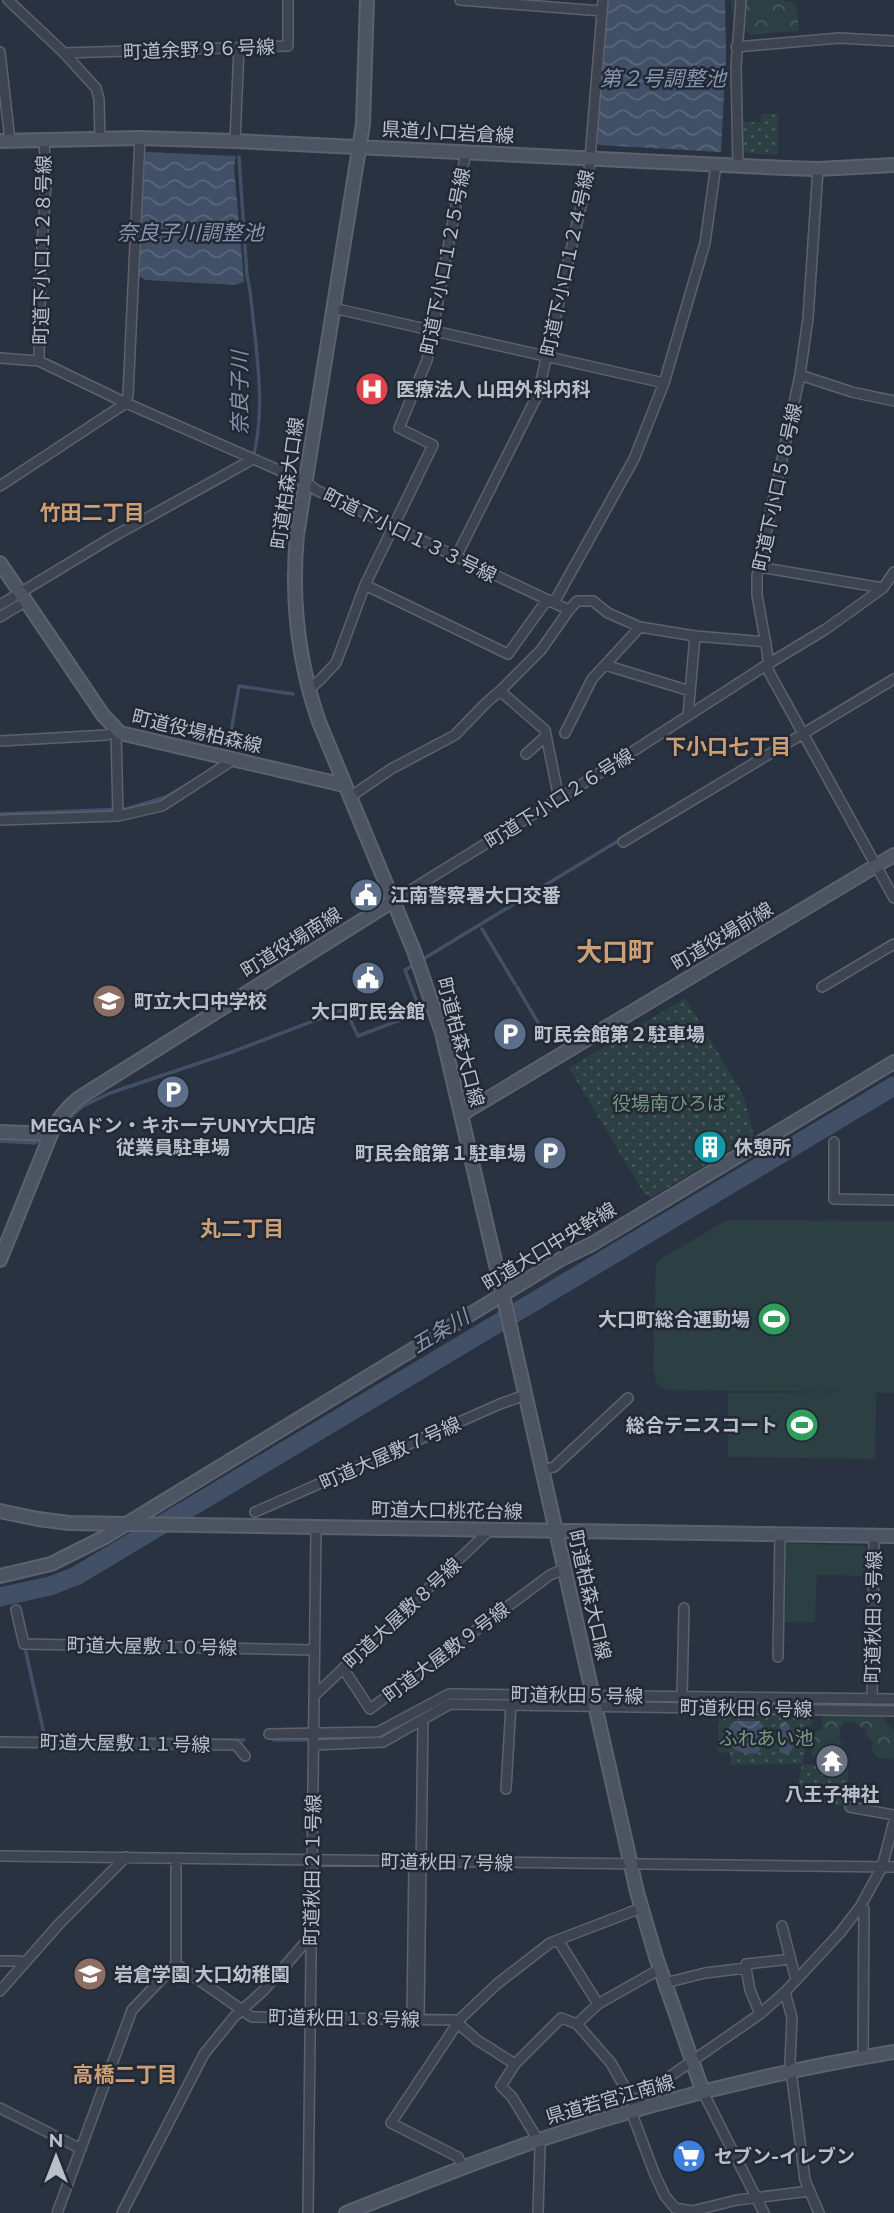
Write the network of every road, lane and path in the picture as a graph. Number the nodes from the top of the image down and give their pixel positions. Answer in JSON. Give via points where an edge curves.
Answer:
{"nodes":[{"id":1,"x":8,"y":0,"type":"edge"},
{"id":2,"x":288,"y":0,"type":"edge"},
{"id":3,"x":367,"y":0,"type":"edge"},
{"id":4,"x":460,"y":0,"type":"edge"},
{"id":5,"x":603,"y":0,"type":"edge"},
{"id":6,"x":741,"y":0,"type":"edge"},
{"id":7,"x":516,"y":2,"type":"edge"},
{"id":8,"x":602,"y":11,"type":"junction"},
{"id":9,"x":894,"y":41,"type":"edge"},
{"id":10,"x":239,"y":47,"type":"junction"},
{"id":11,"x":736,"y":47,"type":"junction"},
{"id":12,"x":0,"y":52,"type":"edge"},
{"id":13,"x":64,"y":53,"type":"junction"},
{"id":14,"x":140,"y":138,"type":"junction"},
{"id":15,"x":100,"y":139,"type":"junction"},
{"id":16,"x":44,"y":140,"type":"junction"},
{"id":17,"x":5,"y":141,"type":"edge"},
{"id":18,"x":235,"y":141,"type":"junction"},
{"id":19,"x":359,"y":146,"type":"junction"},
{"id":20,"x":466,"y":152,"type":"junction"},
{"id":21,"x":590,"y":158,"type":"junction"},
{"id":22,"x":716,"y":165,"type":"junction"},
{"id":23,"x":894,"y":165,"type":"edge"},
{"id":24,"x":738,"y":166,"type":"junction"},
{"id":25,"x":818,"y":169,"type":"junction"},
{"id":26,"x":333,"y":308,"type":"junction"},
{"id":27,"x":432,"y":330,"type":"junction"},
{"id":28,"x":547,"y":356,"type":"junction"},
{"id":29,"x":0,"y":358,"type":"edge"},
{"id":30,"x":39,"y":361,"type":"junction"},
{"id":31,"x":800,"y":374,"type":"junction"},
{"id":32,"x":664,"y":383,"type":"junction"},
{"id":33,"x":894,"y":401,"type":"edge"},
{"id":34,"x":126,"y":402,"type":"junction"},
{"id":35,"x":253,"y":459,"type":"junction"},
{"id":36,"x":306,"y":482,"type":"junction"},
{"id":37,"x":0,"y":486,"type":"edge"},
{"id":38,"x":393,"y":527,"type":"junction"},
{"id":39,"x":456,"y":557,"type":"junction"},
{"id":40,"x":0,"y":563,"type":"edge"},
{"id":41,"x":759,"y":567,"type":"junction"},
{"id":42,"x":894,"y":572,"type":"edge"},
{"id":43,"x":365,"y":585,"type":"junction"},
{"id":44,"x":883,"y":587,"type":"junction"},
{"id":45,"x":23,"y":597,"type":"junction"},
{"id":46,"x":549,"y":602,"type":"junction"},
{"id":47,"x":0,"y":605,"type":"edge"},
{"id":48,"x":569,"y":610,"type":"junction"},
{"id":49,"x":0,"y":617,"type":"edge"},
{"id":50,"x":639,"y":627,"type":"junction"},
{"id":51,"x":695,"y":636,"type":"junction"},
{"id":52,"x":766,"y":642,"type":"junction"},
{"id":53,"x":768,"y":664,"type":"junction"},
{"id":54,"x":605,"y":666,"type":"junction"},
{"id":55,"x":894,"y":679,"type":"edge"},
{"id":56,"x":309,"y":689,"type":"junction"},
{"id":57,"x":500,"y":691,"type":"junction"},
{"id":58,"x":691,"y":691,"type":"junction"},
{"id":59,"x":688,"y":715,"type":"junction"},
{"id":60,"x":116,"y":731,"type":"junction"},
{"id":61,"x":565,"y":733,"type":"dead end"},
{"id":62,"x":803,"y":733,"type":"junction"},
{"id":63,"x":546,"y":736,"type":"junction"},
{"id":64,"x":0,"y":741,"type":"edge"},
{"id":65,"x":526,"y":754,"type":"dead end"},
{"id":66,"x":233,"y":760,"type":"junction"},
{"id":67,"x":347,"y":791,"type":"junction"},
{"id":68,"x":559,"y":799,"type":"junction"},
{"id":69,"x":118,"y":816,"type":"junction"},
{"id":70,"x":0,"y":820,"type":"edge"},
{"id":71,"x":623,"y":842,"type":"dead end"},
{"id":72,"x":894,"y":855,"type":"edge"},
{"id":73,"x":876,"y":866,"type":"junction"},
{"id":74,"x":894,"y":898,"type":"edge"},
{"id":75,"x":393,"y":901,"type":"junction"},
{"id":76,"x":894,"y":944,"type":"edge"},
{"id":77,"x":822,"y":987,"type":"dead end"},
{"id":78,"x":894,"y":1062,"type":"edge"},
{"id":79,"x":462,"y":1114,"type":"junction"},
{"id":80,"x":0,"y":1132,"type":"edge"},
{"id":81,"x":51,"y":1134,"type":"junction"},
{"id":82,"x":834,"y":1142,"type":"dead end"},
{"id":83,"x":894,"y":1200,"type":"edge"},
{"id":84,"x":0,"y":1260,"type":"edge"},
{"id":85,"x":503,"y":1295,"type":"junction"},
{"id":86,"x":525,"y":1395,"type":"junction"},
{"id":87,"x":628,"y":1398,"type":"dead end"},
{"id":88,"x":542,"y":1469,"type":"junction"},
{"id":89,"x":0,"y":1511,"type":"edge"},
{"id":90,"x":255,"y":1512,"type":"dead end"},
{"id":91,"x":132,"y":1524,"type":"junction"},
{"id":92,"x":316,"y":1527,"type":"junction"},
{"id":93,"x":490,"y":1530,"type":"junction"},
{"id":94,"x":555,"y":1531,"type":"junction"},
{"id":95,"x":780,"y":1534,"type":"junction"},
{"id":96,"x":874,"y":1536,"type":"junction"},
{"id":97,"x":894,"y":1536,"type":"edge"},
{"id":98,"x":564,"y":1569,"type":"junction"},
{"id":99,"x":0,"y":1576,"type":"edge"},
{"id":100,"x":684,"y":1608,"type":"dead end"},
{"id":101,"x":16,"y":1610,"type":"dead end"},
{"id":102,"x":314,"y":1650,"type":"junction"},
{"id":103,"x":778,"y":1657,"type":"dead end"},
{"id":104,"x":343,"y":1668,"type":"junction"},
{"id":105,"x":314,"y":1696,"type":"junction"},
{"id":106,"x":682,"y":1697,"type":"junction"},
{"id":107,"x":872,"y":1699,"type":"junction"},
{"id":108,"x":894,"y":1699,"type":"edge"},
{"id":109,"x":594,"y":1701,"type":"junction"},
{"id":110,"x":511,"y":1705,"type":"junction"},
{"id":111,"x":894,"y":1711,"type":"edge"},
{"id":112,"x":423,"y":1720,"type":"junction"},
{"id":113,"x":269,"y":1734,"type":"dead end"},
{"id":114,"x":314,"y":1740,"type":"junction"},
{"id":115,"x":0,"y":1742,"type":"edge"},
{"id":116,"x":244,"y":1756,"type":"dead end"},
{"id":117,"x":506,"y":1789,"type":"dead end"},
{"id":118,"x":850,"y":1807,"type":"dead end"},
{"id":119,"x":894,"y":1815,"type":"edge"},
{"id":120,"x":894,"y":1821,"type":"edge"},
{"id":121,"x":0,"y":1856,"type":"edge"},
{"id":122,"x":127,"y":1857,"type":"junction"},
{"id":123,"x":176,"y":1858,"type":"junction"},
{"id":124,"x":312,"y":1860,"type":"junction"},
{"id":125,"x":417,"y":1861,"type":"junction"},
{"id":126,"x":630,"y":1863,"type":"junction"},
{"id":127,"x":882,"y":1867,"type":"junction"},
{"id":128,"x":894,"y":1867,"type":"edge"},
{"id":129,"x":860,"y":1907,"type":"junction"},
{"id":130,"x":641,"y":1908,"type":"junction"},
{"id":131,"x":782,"y":1926,"type":"dead end"},
{"id":132,"x":311,"y":1939,"type":"junction"},
{"id":133,"x":558,"y":1940,"type":"junction"},
{"id":134,"x":791,"y":1959,"type":"junction"},
{"id":135,"x":0,"y":1961,"type":"edge"},
{"id":136,"x":23,"y":1965,"type":"junction"},
{"id":137,"x":176,"y":1965,"type":"junction"},
{"id":138,"x":746,"y":1968,"type":"junction"},
{"id":139,"x":660,"y":1969,"type":"junction"},
{"id":140,"x":796,"y":1980,"type":"junction"},
{"id":141,"x":665,"y":1983,"type":"junction"},
{"id":142,"x":0,"y":1992,"type":"edge"},
{"id":143,"x":785,"y":1992,"type":"junction"},
{"id":144,"x":598,"y":2004,"type":"junction"},
{"id":145,"x":242,"y":2011,"type":"junction"},
{"id":146,"x":760,"y":2014,"type":"junction"},
{"id":147,"x":310,"y":2018,"type":"junction"},
{"id":148,"x":415,"y":2019,"type":"junction"},
{"id":149,"x":458,"y":2022,"type":"junction"},
{"id":150,"x":577,"y":2024,"type":"junction"},
{"id":151,"x":894,"y":2052,"type":"edge"},
{"id":152,"x":863,"y":2057,"type":"junction"},
{"id":153,"x":692,"y":2062,"type":"junction"},
{"id":154,"x":515,"y":2064,"type":"junction"},
{"id":155,"x":791,"y":2072,"type":"junction"},
{"id":156,"x":703,"y":2092,"type":"junction"},
{"id":157,"x":633,"y":2107,"type":"junction"},
{"id":158,"x":0,"y":2108,"type":"edge"},
{"id":159,"x":538,"y":2140,"type":"junction"},
{"id":160,"x":81,"y":2149,"type":"junction"},
{"id":161,"x":463,"y":2168,"type":"junction"},
{"id":162,"x":810,"y":2191,"type":"junction"},
{"id":163,"x":757,"y":2197,"type":"junction"},
{"id":164,"x":703,"y":2211,"type":"edge"},
{"id":165,"x":57,"y":2213,"type":"edge"},
{"id":166,"x":122,"y":2213,"type":"edge"},
{"id":167,"x":308,"y":2213,"type":"edge"},
{"id":168,"x":345,"y":2213,"type":"edge"},
{"id":169,"x":538,"y":2213,"type":"edge"},
{"id":170,"x":764,"y":2213,"type":"edge"},
{"id":171,"x":819,"y":2213,"type":"edge"}],
"edges":[{"from":1,"to":13,"type":"street"},
{"from":2,"to":10,"type":"street","name":"町道余野９６号線","via":[[288,46]]},
{"from":3,"to":19,"type":"street","name":"町道柏森大口線"},
{"from":4,"to":7,"type":"street"},
{"from":5,"to":8,"type":"street","name":"町道下小口１２４号線"},
{"from":6,"to":11,"type":"street"},
{"from":7,"to":8,"type":"street"},
{"from":8,"to":21,"type":"street","name":"町道下小口１２４号線"},
{"from":9,"to":11,"type":"street","via":[[839,38]]},
{"from":10,"to":13,"type":"street","name":"町道余野９６号線"},
{"from":10,"to":18,"type":"street"},
{"from":11,"to":24,"type":"street"},
{"from":12,"to":17,"type":"street"},
{"from":13,"to":15,"type":"street","via":[[98,93]]},
{"from":14,"to":15,"type":"street","name":"県道小口岩倉線"},
{"from":14,"to":18,"type":"street","name":"県道小口岩倉線"},
{"from":14,"to":34,"type":"street"},
{"from":15,"to":16,"type":"street","name":"県道小口岩倉線"},
{"from":16,"to":17,"type":"street","name":"県道小口岩倉線"},
{"from":16,"to":30,"type":"street","name":"町道下小口１２８号線"},
{"from":18,"to":19,"type":"street","name":"県道小口岩倉線"},
{"from":19,"to":20,"type":"street","name":"県道小口岩倉線"},
{"from":19,"to":26,"type":"street","name":"町道柏森大口線"},
{"from":20,"to":21,"type":"street","name":"県道小口岩倉線"},
{"from":20,"to":27,"type":"street","name":"町道下小口１２５号線"},
{"from":21,"to":22,"type":"street","name":"県道小口岩倉線"},
{"from":21,"to":28,"type":"street","name":"町道下小口１２４号線"},
{"from":22,"to":24,"type":"street","name":"県道小口岩倉線"},
{"from":22,"to":32,"type":"street","via":[[705,243]]},
{"from":23,"to":25,"type":"street","name":"県道小口岩倉線"},
{"from":24,"to":25,"type":"street","name":"県道小口岩倉線"},
{"from":25,"to":31,"type":"street","name":"町道下小口５８号線"},
{"from":26,"to":27,"type":"street"},
{"from":26,"to":36,"type":"street","name":"町道柏森大口線"},
{"from":27,"to":28,"type":"street"},
{"from":27,"to":38,"type":"street","name":"町道下小口１２５号線","via":[[427,360],[399,428],[432,445]]},
{"from":28,"to":32,"type":"street"},
{"from":28,"to":39,"type":"street","name":"町道下小口１２４号線","via":[[538,394]]},
{"from":29,"to":30,"type":"street","name":"町道下小口１３３号線"},
{"from":30,"to":34,"type":"street","name":"町道下小口１３３号線"},
{"from":31,"to":33,"type":"street"},
{"from":31,"to":41,"type":"street","name":"町道下小口５８号線"},
{"from":32,"to":46,"type":"street","via":[[634,459],[555,599]]},
{"from":34,"to":35,"type":"street","name":"町道下小口１３３号線"},
{"from":34,"to":37,"type":"street"},
{"from":35,"to":36,"type":"street","name":"町道下小口１３３号線"},
{"from":35,"to":45,"type":"street","via":[[109,539]]},
{"from":36,"to":38,"type":"street","name":"町道下小口１３３号線"},
{"from":36,"to":56,"type":"street","name":"町道柏森大口線","via":[[295,581],[298,637]]},
{"from":38,"to":39,"type":"street","name":"町道下小口１３３号線"},
{"from":38,"to":43,"type":"street","name":"町道下小口１２５号線"},
{"from":39,"to":46,"type":"street","name":"町道下小口１３３号線"},
{"from":40,"to":45,"type":"street","name":"町道役場柏森線"},
{"from":41,"to":44,"type":"street"},
{"from":41,"to":52,"type":"street","name":"町道下小口５８号線","via":[[757,595]]},
{"from":42,"to":44,"type":"street","name":"町道下小口２６号線"},
{"from":43,"to":46,"type":"street","via":[[508,654]]},
{"from":43,"to":56,"type":"street","name":"町道下小口１２５号線","via":[[336,663]]},
{"from":44,"to":53,"type":"street","name":"町道下小口２６号線"},
{"from":45,"to":47,"type":"street"},
{"from":45,"to":49,"type":"street"},
{"from":45,"to":60,"type":"street","name":"町道役場柏森線"},
{"from":46,"to":48,"type":"street","name":"町道下小口１３３号線"},
{"from":48,"to":50,"type":"street","via":[[577,601],[593,601]]},
{"from":48,"to":57,"type":"street","via":[[541,650]]},
{"from":50,"to":51,"type":"street"},
{"from":50,"to":54,"type":"street"},
{"from":51,"to":52,"type":"street"},
{"from":51,"to":58,"type":"street"},
{"from":52,"to":53,"type":"street","name":"町道下小口５８号線"},
{"from":53,"to":59,"type":"street","name":"町道下小口２６号線"},
{"from":53,"to":62,"type":"street","name":"町道下小口５８号線","via":[[768,672]]},
{"from":54,"to":58,"type":"street"},
{"from":54,"to":61,"type":"street","via":[[592,679]]},
{"from":55,"to":62,"type":"street"},
{"from":56,"to":67,"type":"street","name":"町道柏森大口線"},
{"from":57,"to":63,"type":"street","via":[[545,730]]},
{"from":57,"to":67,"type":"street","via":[[455,735]]},
{"from":58,"to":59,"type":"street"},
{"from":59,"to":68,"type":"street","name":"町道下小口２６号線"},
{"from":60,"to":64,"type":"street"},
{"from":60,"to":66,"type":"street","name":"町道役場柏森線"},
{"from":60,"to":69,"type":"street"},
{"from":62,"to":71,"type":"street"},
{"from":62,"to":73,"type":"street","name":"町道下小口５８号線"},
{"from":63,"to":65,"type":"street"},
{"from":63,"to":68,"type":"street"},
{"from":66,"to":67,"type":"street","name":"町道役場柏森線"},
{"from":66,"to":69,"type":"street","via":[[162,806]]},
{"from":67,"to":75,"type":"street","name":"町道柏森大口線"},
{"from":68,"to":75,"type":"street","name":"町道下小口２６号線"},
{"from":69,"to":70,"type":"street"},
{"from":72,"to":73,"type":"street","name":"町道役場前線"},
{"from":73,"to":74,"type":"street","name":"町道下小口５８号線"},
{"from":73,"to":79,"type":"street","name":"町道役場前線"},
{"from":75,"to":79,"type":"street","name":"町道柏森大口線","via":[[429,992]]},
{"from":75,"to":81,"type":"street","name":"町道役場南線","via":[[79,1098]]},
{"from":76,"to":77,"type":"street"},
{"from":78,"to":85,"type":"street","name":"町道大口中央幹線"},
{"from":79,"to":85,"type":"street","name":"町道柏森大口線"},
{"from":80,"to":81,"type":"street"},
{"from":81,"to":84,"type":"street","name":"町道役場南線"},
{"from":82,"to":83,"type":"street","via":[[834,1199]]},
{"from":85,"to":86,"type":"street","name":"町道柏森大口線"},
{"from":85,"to":91,"type":"street","name":"町道大口中央幹線"},
{"from":86,"to":88,"type":"street","name":"町道柏森大口線"},
{"from":86,"to":90,"type":"street","name":"町道大屋敷７号線"},
{"from":87,"to":88,"type":"street","via":[[555,1467]]},
{"from":88,"to":94,"type":"street","name":"町道柏森大口線"},
{"from":89,"to":91,"type":"street","name":"町道大口桃花台線","via":[[54,1522]]},
{"from":91,"to":92,"type":"street","name":"町道大口桃花台線"},
{"from":91,"to":99,"type":"street","name":"町道大口中央幹線","via":[[51,1564]]},
{"from":92,"to":93,"type":"street","name":"町道大口桃花台線"},
{"from":92,"to":102,"type":"street","name":"町道秋田２１号線"},
{"from":93,"to":94,"type":"street","name":"町道大口桃花台線"},
{"from":93,"to":104,"type":"street","name":"町道大屋敷８号線"},
{"from":94,"to":95,"type":"street","name":"町道大口桃花台線"},
{"from":94,"to":98,"type":"street","name":"町道柏森大口線"},
{"from":95,"to":96,"type":"street","name":"町道大口桃花台線"},
{"from":95,"to":103,"type":"street"},
{"from":96,"to":97,"type":"street","name":"町道大口桃花台線"},
{"from":96,"to":107,"type":"street","name":"町道秋田３号線"},
{"from":98,"to":104,"type":"street","name":"町道大屋敷９号線","via":[[370,1709]]},
{"from":98,"to":109,"type":"street","name":"町道柏森大口線"},
{"from":100,"to":106,"type":"street"},
{"from":101,"to":102,"type":"street","name":"町道大屋敷１０号線","via":[[24,1644]]},
{"from":102,"to":105,"type":"street","name":"町道秋田２１号線"},
{"from":104,"to":105,"type":"street","name":"町道大屋敷８号線"},
{"from":105,"to":114,"type":"street","name":"町道秋田２１号線"},
{"from":106,"to":107,"type":"street","name":"町道秋田５号線"},
{"from":106,"to":109,"type":"street","name":"町道秋田５号線"},
{"from":107,"to":108,"type":"street","name":"町道秋田５号線"},
{"from":109,"to":110,"type":"street","name":"町道秋田６号線"},
{"from":109,"to":111,"type":"street","name":"町道秋田６号線"},
{"from":109,"to":114,"type":"street","name":"町道秋田５号線","via":[[449,1693],[379,1732]]},
{"from":109,"to":126,"type":"street","name":"町道柏森大口線"},
{"from":110,"to":112,"type":"street","name":"町道秋田６号線","via":[[450,1704]]},
{"from":110,"to":117,"type":"street"},
{"from":112,"to":114,"type":"street","name":"町道秋田６号線","via":[[383,1742]]},
{"from":112,"to":125,"type":"street"},
{"from":113,"to":114,"type":"street","name":"町道秋田５号線"},
{"from":114,"to":124,"type":"street","name":"町道秋田２１号線"},
{"from":115,"to":116,"type":"street","name":"町道大屋敷１１号線","via":[[236,1745]]},
{"from":118,"to":119,"type":"street"},
{"from":120,"to":127,"type":"street"},
{"from":121,"to":122,"type":"street","name":"町道秋田７号線"},
{"from":122,"to":123,"type":"street","name":"町道秋田７号線"},
{"from":122,"to":136,"type":"street"},
{"from":123,"to":124,"type":"street","name":"町道秋田７号線"},
{"from":123,"to":137,"type":"street"},
{"from":124,"to":125,"type":"street","name":"町道秋田７号線"},
{"from":124,"to":132,"type":"street","name":"町道秋田２１号線"},
{"from":125,"to":126,"type":"street","name":"町道秋田７号線"},
{"from":125,"to":148,"type":"street"},
{"from":126,"to":127,"type":"street","name":"町道秋田７号線"},
{"from":126,"to":130,"type":"street","name":"町道柏森大口線"},
{"from":127,"to":128,"type":"street","name":"町道秋田７号線"},
{"from":127,"to":129,"type":"street"},
{"from":129,"to":140,"type":"street"},
{"from":129,"to":152,"type":"street","via":[[864,1909]]},
{"from":130,"to":133,"type":"street"},
{"from":130,"to":139,"type":"street","name":"町道柏森大口線"},
{"from":131,"to":134,"type":"street"},
{"from":132,"to":145,"type":"street"},
{"from":132,"to":147,"type":"street","name":"町道秋田２１号線"},
{"from":133,"to":144,"type":"street"},
{"from":133,"to":149,"type":"street","via":[[496,1984]]},
{"from":134,"to":138,"type":"street","via":[[746,1964]]},
{"from":134,"to":140,"type":"street"},
{"from":135,"to":136,"type":"street"},
{"from":136,"to":142,"type":"street"},
{"from":137,"to":145,"type":"street","name":"町道秋田１８号線"},
{"from":137,"to":160,"type":"street","via":[[132,2010]]},
{"from":138,"to":141,"type":"street"},
{"from":138,"to":146,"type":"street"},
{"from":139,"to":141,"type":"street","name":"町道柏森大口線"},
{"from":139,"to":144,"type":"street"},
{"from":140,"to":143,"type":"street"},
{"from":141,"to":153,"type":"street","name":"町道柏森大口線"},
{"from":143,"to":146,"type":"street"},
{"from":143,"to":155,"type":"street","via":[[792,2018]]},
{"from":144,"to":150,"type":"street"},
{"from":145,"to":147,"type":"street","name":"町道秋田１８号線","via":[[252,2017]]},
{"from":145,"to":166,"type":"street","via":[[204,2054]]},
{"from":146,"to":153,"type":"street"},
{"from":147,"to":148,"type":"street","name":"町道秋田１８号線"},
{"from":147,"to":167,"type":"street","name":"町道秋田２１号線"},
{"from":148,"to":149,"type":"street","name":"町道秋田１８号線"},
{"from":149,"to":154,"type":"street"},
{"from":149,"to":161,"type":"street","via":[[391,2123],[458,2157]]},
{"from":150,"to":154,"type":"street","via":[[561,2018]]},
{"from":150,"to":157,"type":"street","via":[[611,2063]]},
{"from":151,"to":152,"type":"street","name":"県道若宮江南線"},
{"from":152,"to":155,"type":"street","name":"県道若宮江南線"},
{"from":153,"to":156,"type":"street","name":"町道柏森大口線"},
{"from":153,"to":157,"type":"street"},
{"from":154,"to":159,"type":"street","via":[[501,2086]]},
{"from":155,"to":156,"type":"street","name":"県道若宮江南線"},
{"from":155,"to":162,"type":"street"},
{"from":156,"to":157,"type":"street","name":"県道若宮江南線"},
{"from":156,"to":163,"type":"street"},
{"from":157,"to":159,"type":"street","name":"県道若宮江南線"},
{"from":157,"to":164,"type":"street","via":[[665,2196],[675,2208]]},
{"from":158,"to":160,"type":"street"},
{"from":159,"to":161,"type":"street","name":"県道若宮江南線"},
{"from":159,"to":169,"type":"street"},
{"from":160,"to":165,"type":"street"},
{"from":161,"to":168,"type":"street","name":"県道若宮江南線"},
{"from":162,"to":163,"type":"street"},
{"from":162,"to":171,"type":"street"},
{"from":163,"to":164,"type":"street"},
{"from":163,"to":170,"type":"street"}]}
